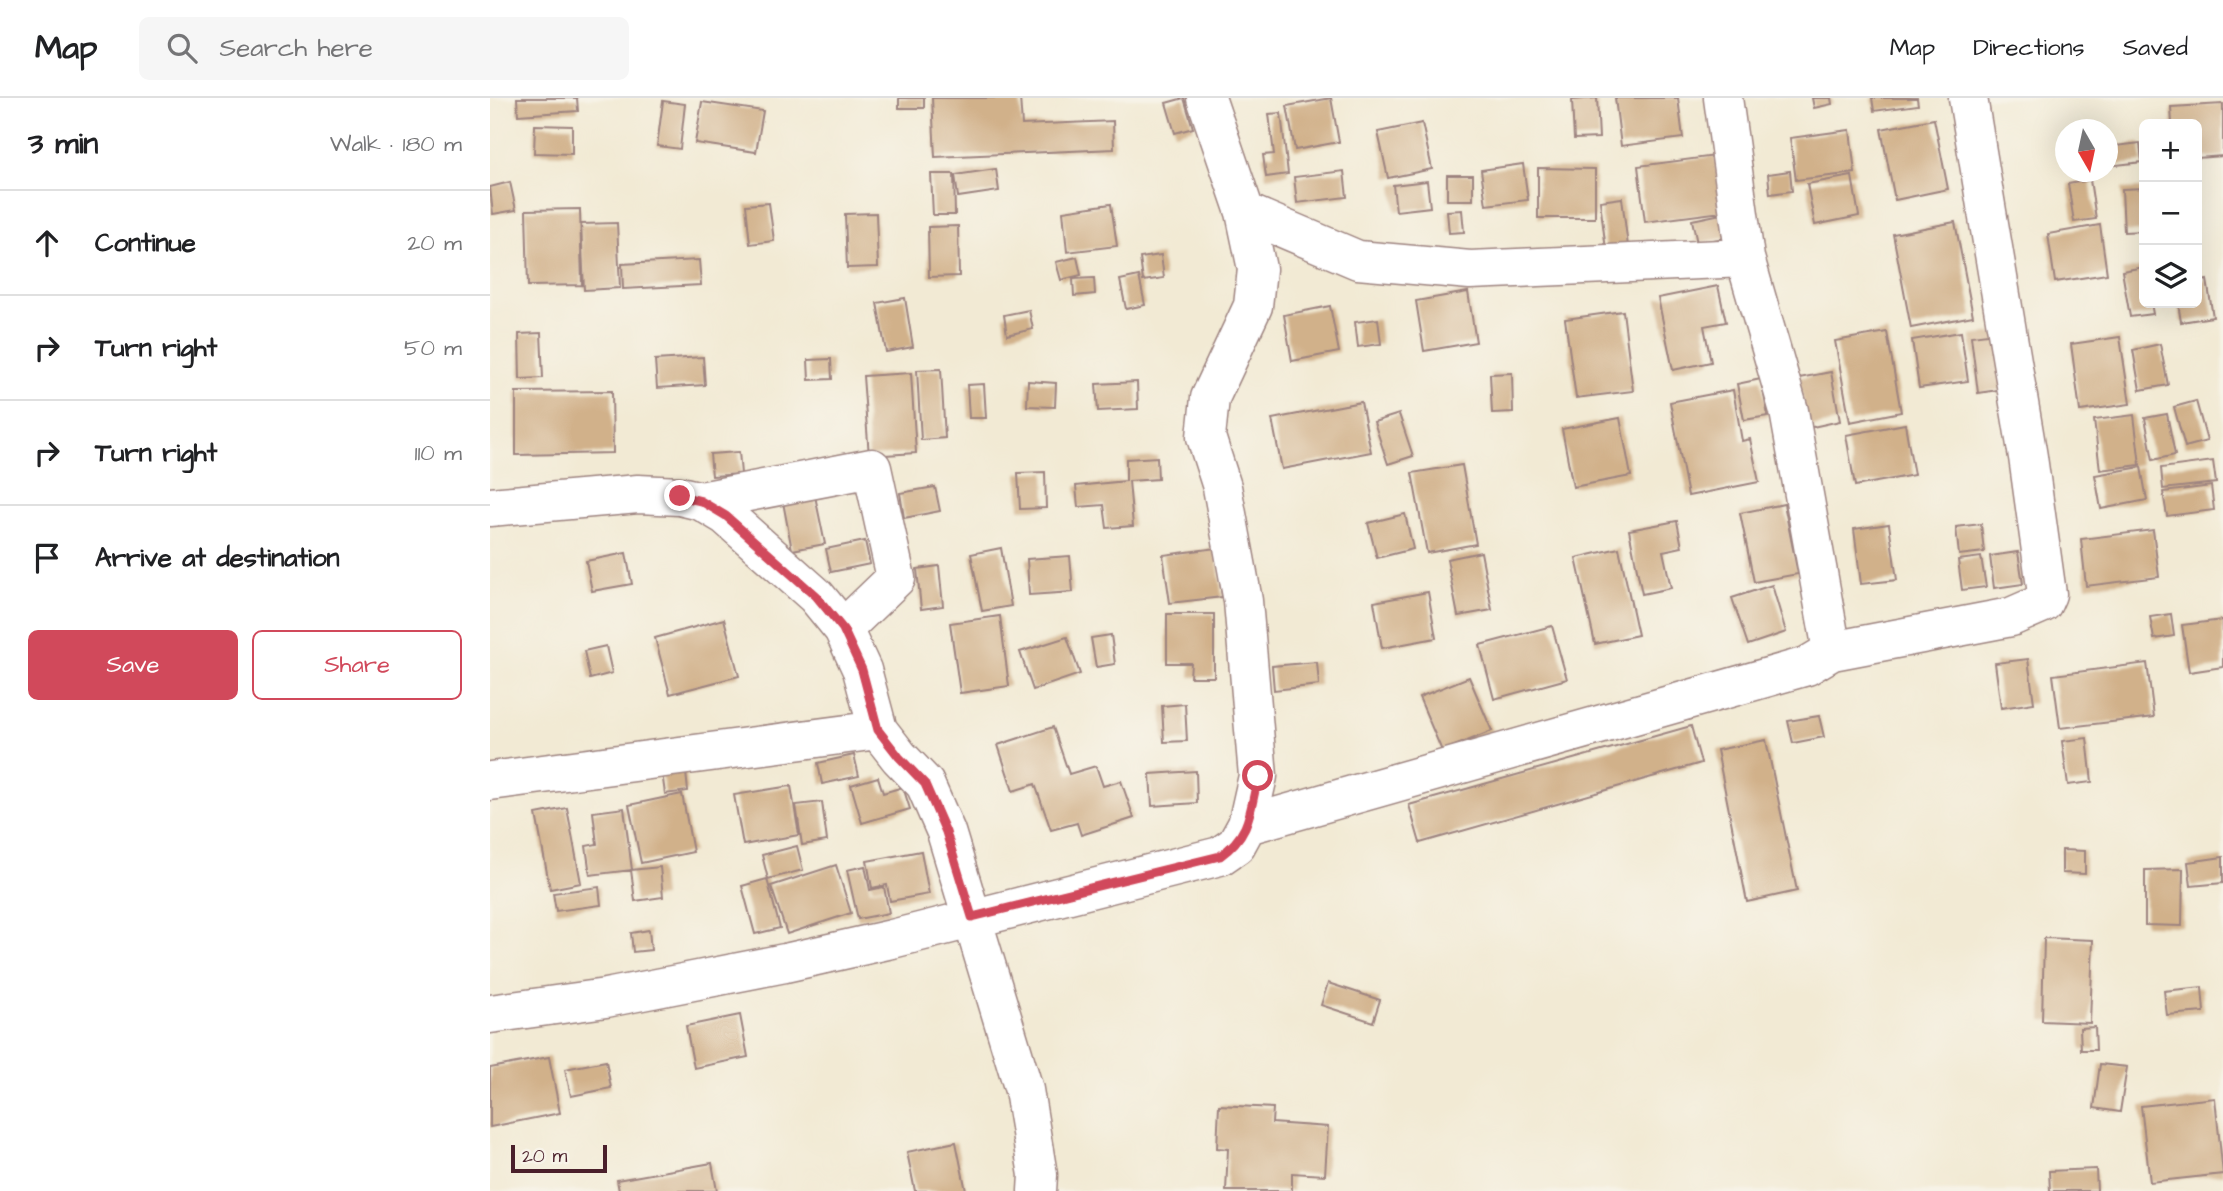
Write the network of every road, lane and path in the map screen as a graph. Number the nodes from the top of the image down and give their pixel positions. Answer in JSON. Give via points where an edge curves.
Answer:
{"nodes":[{"id":1,"x":1206,"y":98,"type":"edge"},
{"id":2,"x":1723,"y":98,"type":"edge"},
{"id":3,"x":1968,"y":98,"type":"edge"},
{"id":4,"x":1245,"y":212,"type":"junction"},
{"id":5,"x":1745,"y":258,"type":"junction"},
{"id":6,"x":701,"y":501,"type":"junction"},
{"id":7,"x":490,"y":507,"type":"edge"},
{"id":8,"x":843,"y":629,"type":"junction"},
{"id":9,"x":1832,"y":651,"type":"junction"},
{"id":10,"x":878,"y":730,"type":"junction"},
{"id":11,"x":490,"y":781,"type":"edge"},
{"id":12,"x":1247,"y":825,"type":"junction"},
{"id":13,"x":972,"y":917,"type":"junction"},
{"id":14,"x":490,"y":1014,"type":"edge"},
{"id":15,"x":1037,"y":1191,"type":"edge"}],
"edges":[{"from":1,"to":4,"type":"street"},
{"from":2,"to":5,"type":"street"},
{"from":3,"to":9,"type":"street","via":[[2047,594],[2042,603],[2011,617]]},
{"from":4,"to":5,"type":"street","via":[[1358,260],[1470,271]]},
{"from":4,"to":12,"type":"street","via":[[1257,269],[1253,306],[1210,398],[1206,437],[1222,487],[1244,601],[1258,776]]},
{"from":5,"to":9,"type":"street","via":[[1789,411]]},
{"from":6,"to":7,"type":"street","via":[[638,494]]},
{"from":6,"to":8,"type":"street","via":[[726,516],[816,596]]},
{"from":6,"to":8,"type":"street","via":[[872,468],[896,578]]},
{"from":8,"to":10,"type":"street","via":[[862,670]]},
{"from":9,"to":12,"type":"street","via":[[1807,666]]},
{"from":10,"to":11,"type":"street"},
{"from":10,"to":13,"type":"street","via":[[925,784],[946,832]]},
{"from":12,"to":13,"type":"street","via":[[1236,845],[1220,856]]},
{"from":13,"to":14,"type":"street","via":[[786,963],[606,998]]},
{"from":13,"to":15,"type":"street","via":[[1024,1090]]}]}
